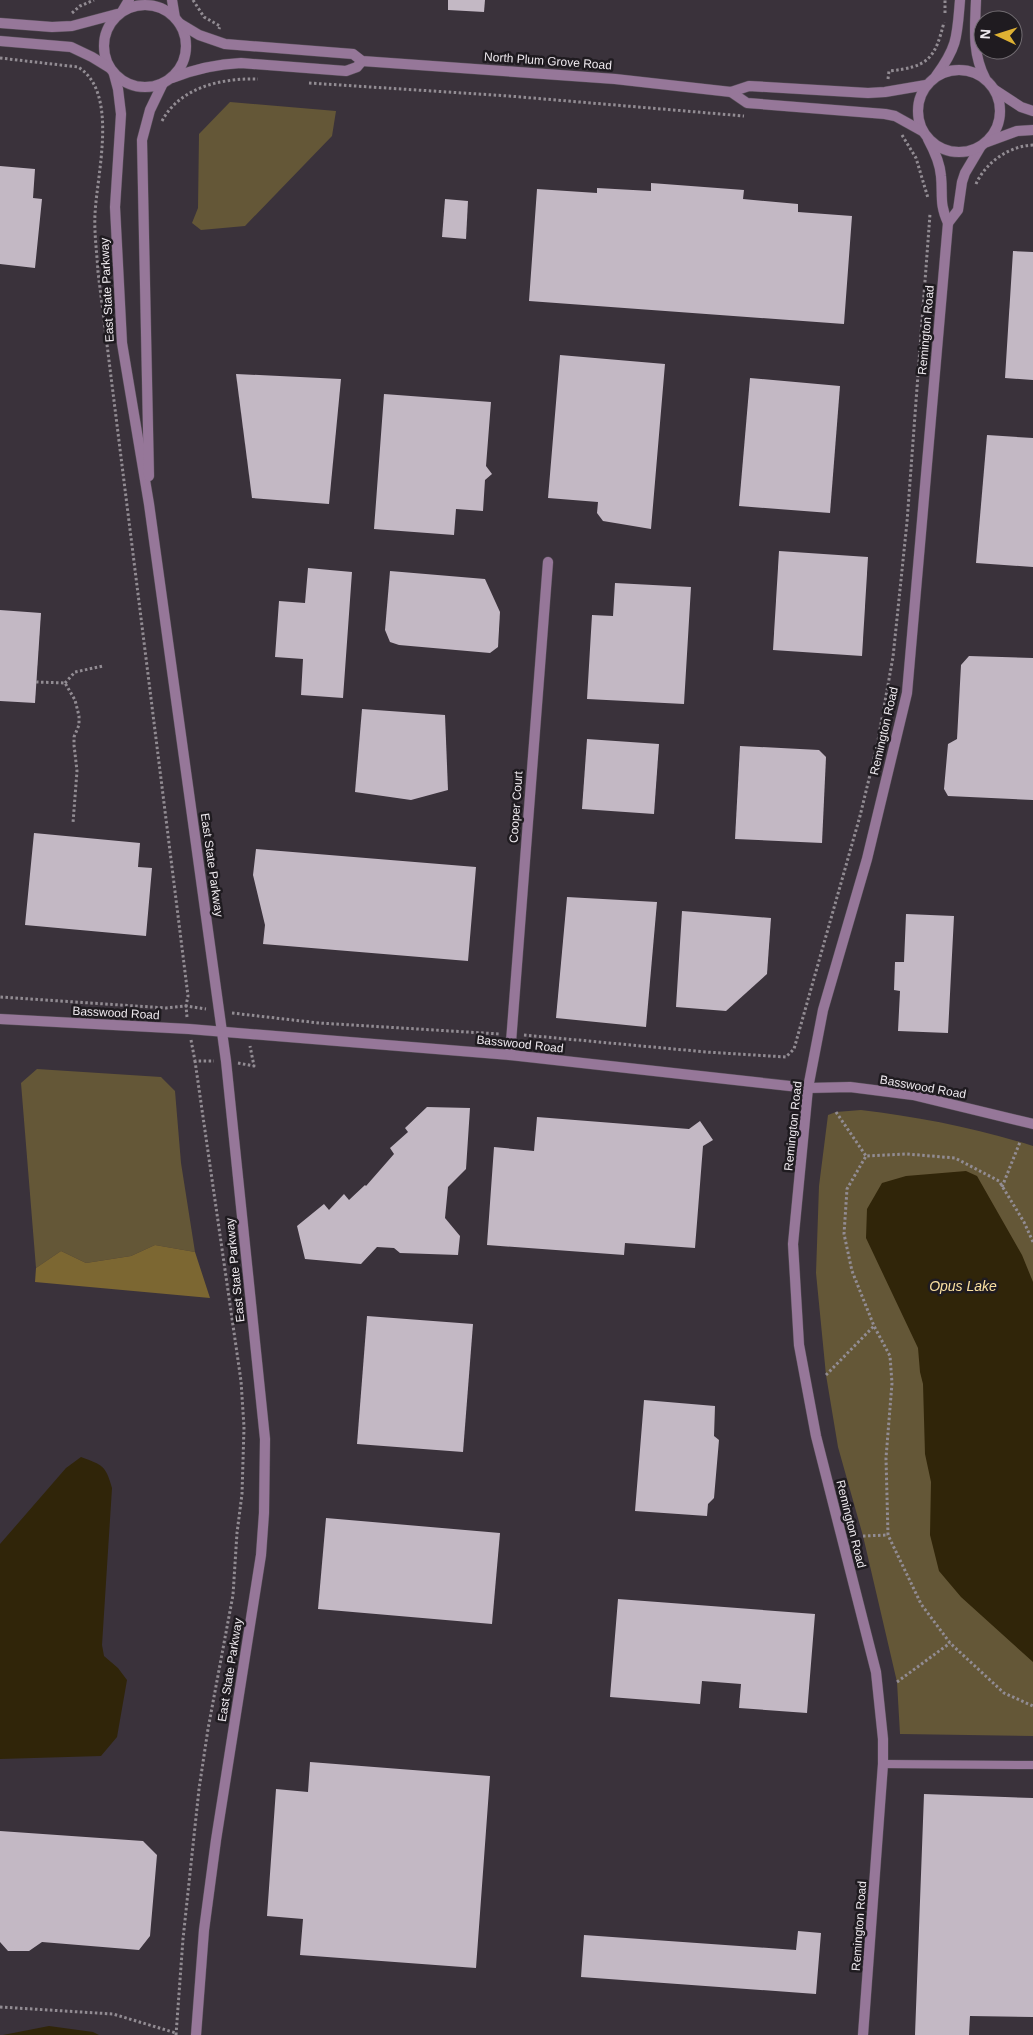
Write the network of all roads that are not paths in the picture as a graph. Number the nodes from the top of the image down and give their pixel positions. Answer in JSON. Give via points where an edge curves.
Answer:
{"nodes":[{"id":1,"x":129,"y":0,"type":"edge"},
{"id":2,"x":172,"y":0,"type":"edge"},
{"id":3,"x":960,"y":0,"type":"edge"},
{"id":4,"x":976,"y":0,"type":"edge"},
{"id":5,"x":121,"y":12,"type":"junction"},
{"id":6,"x":177,"y":21,"type":"junction"},
{"id":7,"x":0,"y":23,"type":"edge"},
{"id":8,"x":0,"y":41,"type":"edge"},
{"id":9,"x":362,"y":61,"type":"junction"},
{"id":10,"x":112,"y":71,"type":"junction"},
{"id":11,"x":936,"y":76,"type":"junction"},
{"id":12,"x":984,"y":78,"type":"junction"},
{"id":13,"x":166,"y":81,"type":"junction"},
{"id":14,"x":926,"y":85,"type":"junction"},
{"id":15,"x":994,"y":90,"type":"junction"},
{"id":16,"x":731,"y":92,"type":"junction"},
{"id":17,"x":1033,"y":110,"type":"edge"},
{"id":18,"x":1033,"y":130,"type":"edge"},
{"id":19,"x":925,"y":135,"type":"junction"},
{"id":20,"x":983,"y":145,"type":"junction"},
{"id":21,"x":948,"y":222,"type":"junction"},
{"id":22,"x":149,"y":504,"type":"junction"},
{"id":23,"x":548,"y":562,"type":"dead end"},
{"id":24,"x":0,"y":1019,"type":"edge"},
{"id":25,"x":223,"y":1032,"type":"junction"},
{"id":26,"x":510,"y":1055,"type":"junction"},
{"id":27,"x":808,"y":1088,"type":"junction"},
{"id":28,"x":1033,"y":1124,"type":"edge"},
{"id":29,"x":883,"y":1764,"type":"junction"},
{"id":30,"x":1033,"y":1765,"type":"edge"},
{"id":31,"x":196,"y":2035,"type":"edge"},
{"id":32,"x":863,"y":2035,"type":"edge"}],
"edges":[{"from":1,"to":5,"type":"street"},
{"from":2,"to":6,"type":"street"},
{"from":3,"to":11,"type":"street","via":[[956,42]]},
{"from":4,"to":12,"type":"street","via":[[974,44]]},
{"from":5,"to":6,"type":"street","via":[[136,5],[150,5],[164,9]]},
{"from":5,"to":7,"type":"street","via":[[72,26]]},
{"from":5,"to":10,"type":"street","via":[[109,24],[104,36],[104,56]]},
{"from":6,"to":9,"type":"street","name":"North Plum Grove Road","via":[[199,35],[225,44],[353,54]]},
{"from":6,"to":13,"type":"street","via":[[186,43],[184,57],[179,69]]},
{"from":8,"to":10,"type":"street","via":[[71,47]]},
{"from":9,"to":13,"type":"street","name":"North Plum Grove Road","via":[[346,71],[229,64],[199,68]]},
{"from":9,"to":16,"type":"street","name":"North Plum Grove Road","via":[[616,79]]},
{"from":10,"to":13,"type":"street","via":[[126,83],[141,87]]},
{"from":10,"to":22,"type":"street","name":"East State Parkway","via":[[121,114],[115,207],[122,343]]},
{"from":11,"to":12,"type":"street","via":[[960,69]]},
{"from":11,"to":14,"type":"street"},
{"from":12,"to":15,"type":"street"},
{"from":13,"to":22,"type":"street","name":"East State Parkway","via":[[150,110],[142,140]]},
{"from":14,"to":16,"type":"street","name":"North Plum Grove Road","via":[[868,93],[749,86]]},
{"from":14,"to":19,"type":"street","via":[[917,107],[919,124]]},
{"from":15,"to":17,"type":"street","via":[[1021,107]]},
{"from":15,"to":20,"type":"street","via":[[1000,115],[995,131]]},
{"from":16,"to":19,"type":"street","name":"North Plum Grove Road","via":[[747,103],[895,116]]},
{"from":18,"to":20,"type":"street","via":[[1017,131]]},
{"from":19,"to":20,"type":"street","via":[[939,148],[953,152]]},
{"from":19,"to":21,"type":"street","name":"Remington Road","via":[[939,164],[942,208]]},
{"from":20,"to":21,"type":"street","name":"Remington Road","via":[[962,180],[958,210]]},
{"from":21,"to":27,"type":"street","name":"Remington Road","via":[[907,693],[867,859],[823,1010]]},
{"from":22,"to":25,"type":"street","name":"East State Parkway"},
{"from":23,"to":26,"type":"street","name":"Cooper Court"},
{"from":24,"to":25,"type":"street","name":"Basswood Road"},
{"from":25,"to":26,"type":"street","name":"Basswood Road"},
{"from":25,"to":31,"type":"street","name":"East State Parkway","via":[[263,1408],[265,1483],[260,1555],[204,1930]]},
{"from":26,"to":27,"type":"street","name":"Basswood Road"},
{"from":27,"to":28,"type":"street","name":"Basswood Road","via":[[850,1087],[913,1095]]},
{"from":27,"to":29,"type":"street","name":"Remington Road","via":[[793,1244],[800,1345],[816,1436],[876,1672]]},
{"from":29,"to":30,"type":"lane"},
{"from":29,"to":32,"type":"street","name":"Remington Road"}]}
